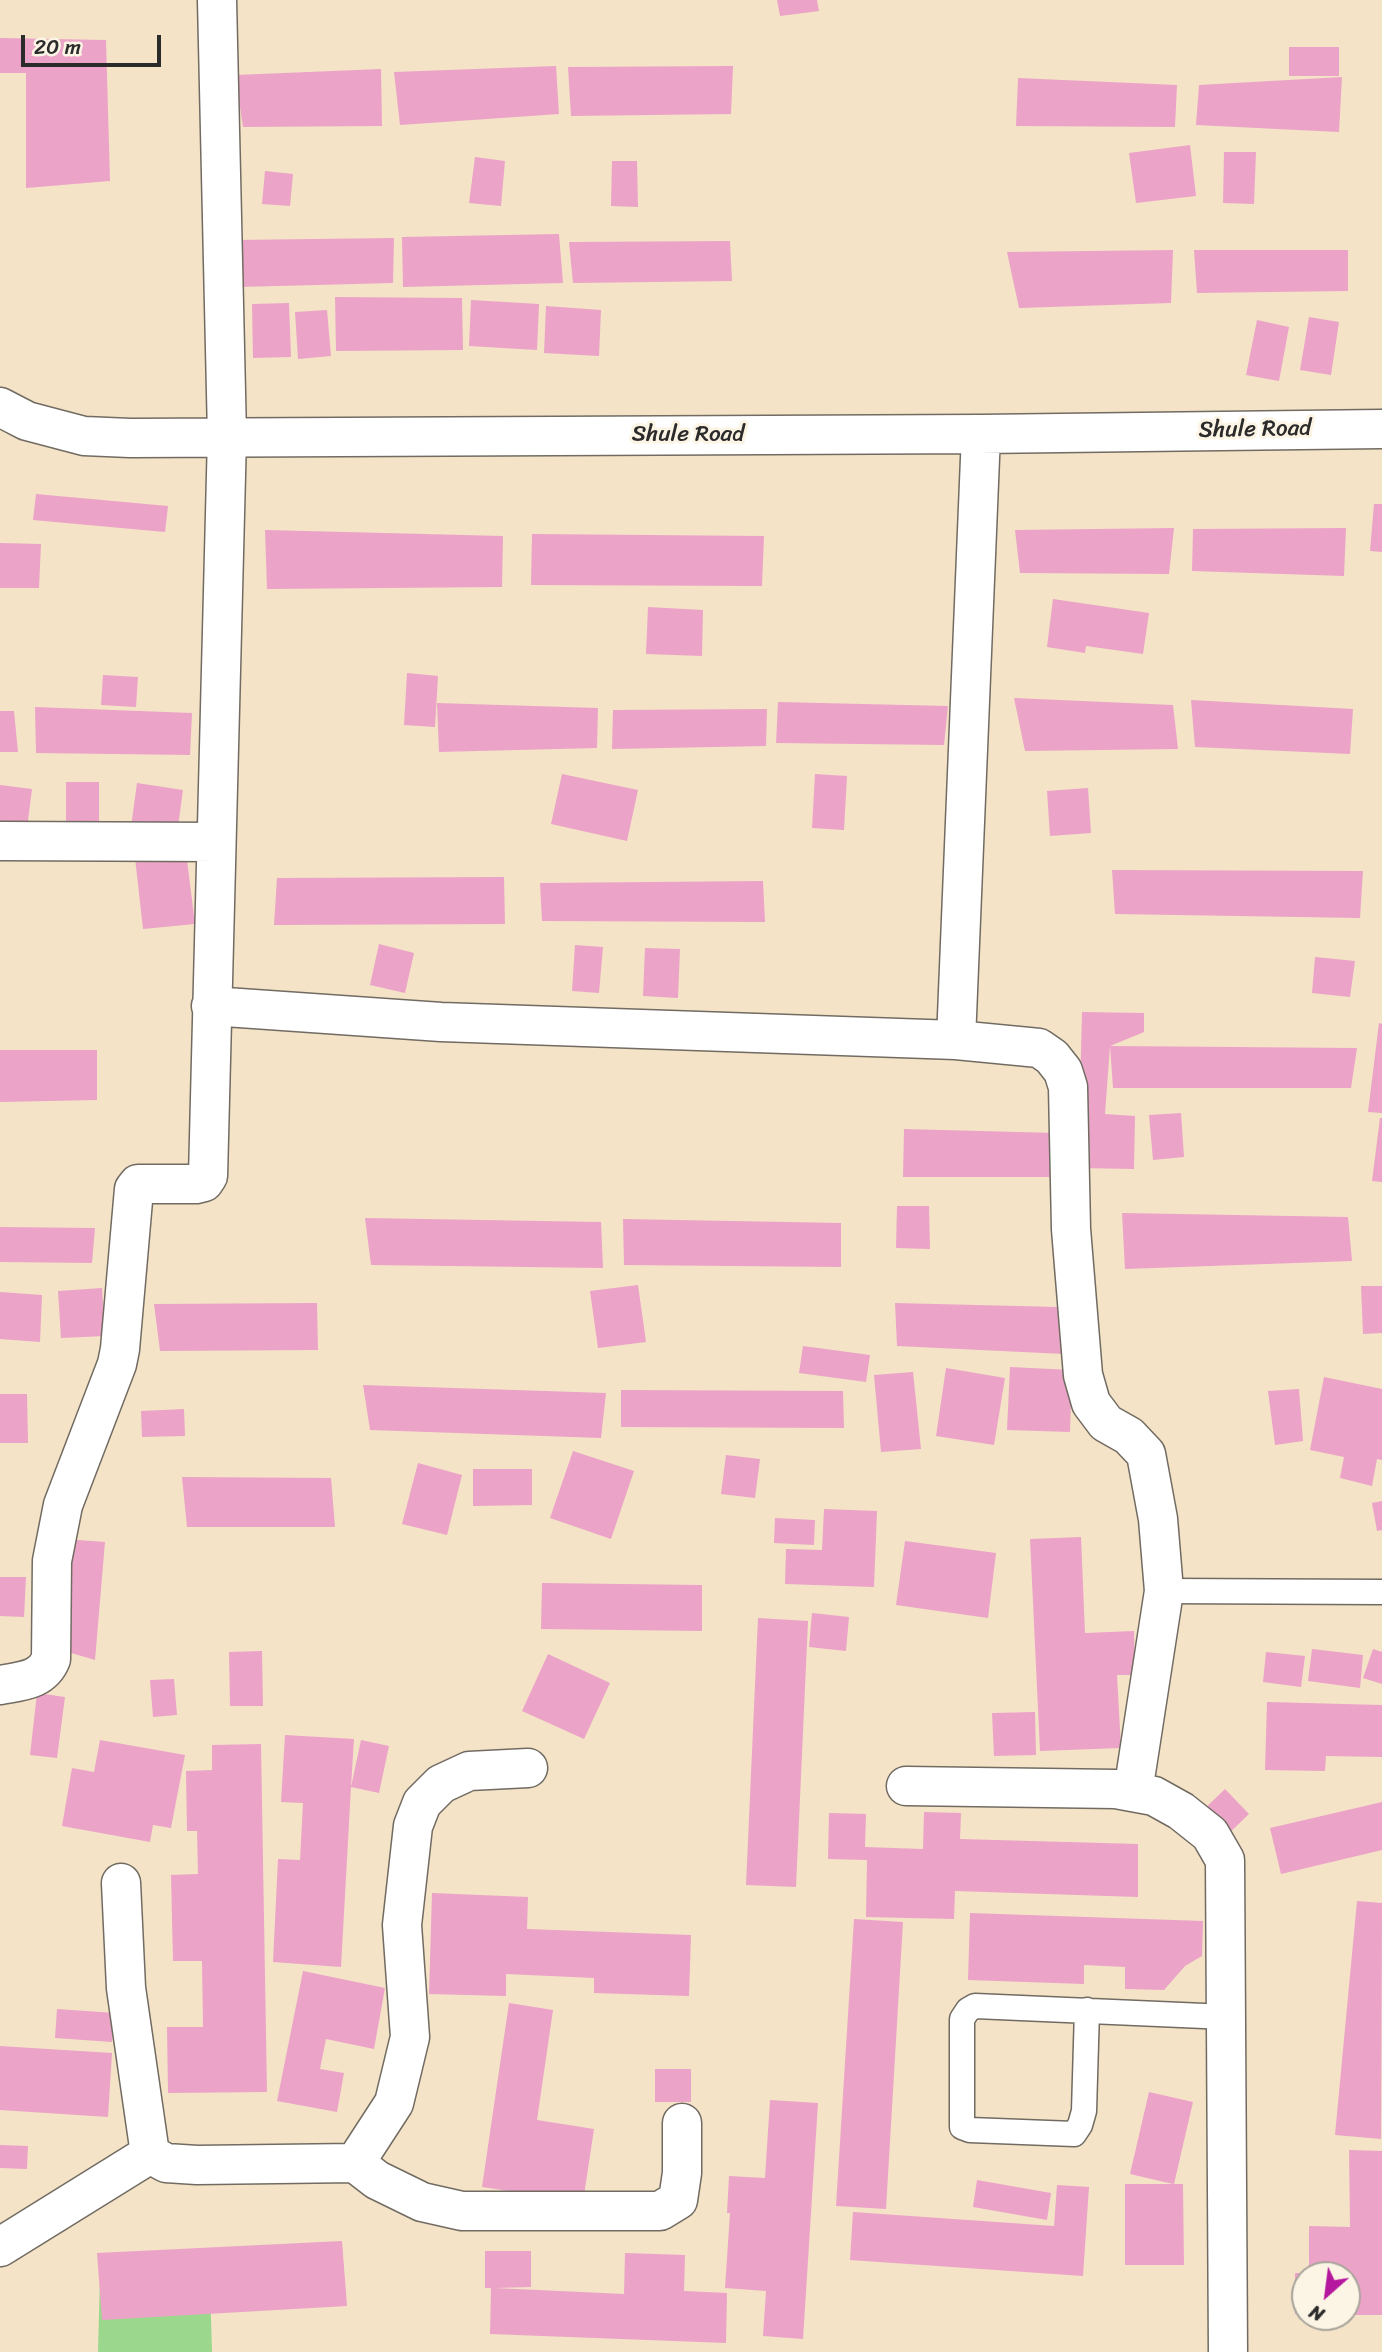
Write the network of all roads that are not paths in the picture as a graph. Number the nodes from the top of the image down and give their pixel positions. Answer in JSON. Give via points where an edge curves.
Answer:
{"nodes":[{"id":1,"x":217,"y":0,"type":"edge"},
{"id":2,"x":0,"y":407,"type":"edge"},
{"id":3,"x":1382,"y":429,"type":"edge"},
{"id":4,"x":981,"y":434,"type":"junction"},
{"id":5,"x":227,"y":436,"type":"junction"},
{"id":6,"x":0,"y":841,"type":"edge"},
{"id":7,"x":215,"y":842,"type":"junction"},
{"id":8,"x":211,"y":1006,"type":"junction"},
{"id":9,"x":956,"y":1040,"type":"junction"},
{"id":10,"x":1164,"y":1591,"type":"junction"},
{"id":11,"x":1382,"y":1592,"type":"edge"},
{"id":12,"x":0,"y":1685,"type":"edge"},
{"id":13,"x":528,"y":1768,"type":"dead end"},
{"id":14,"x":906,"y":1786,"type":"dead end"},
{"id":15,"x":1133,"y":1792,"type":"junction"},
{"id":16,"x":121,"y":1883,"type":"dead end"},
{"id":17,"x":1087,"y":2010,"type":"junction"},
{"id":18,"x":1227,"y":2017,"type":"junction"},
{"id":19,"x":682,"y":2123,"type":"dead end"},
{"id":20,"x":150,"y":2154,"type":"junction"},
{"id":21,"x":355,"y":2163,"type":"junction"},
{"id":22,"x":0,"y":2247,"type":"edge"},
{"id":23,"x":1228,"y":2352,"type":"edge"}],
"edges":[{"from":1,"to":5,"type":"street"},
{"from":2,"to":5,"type":"street","name":"Shule Road","via":[[27,421],[84,436]]},
{"from":3,"to":4,"type":"street","name":"Shule Road"},
{"from":4,"to":5,"type":"street","name":"Shule Road"},
{"from":4,"to":9,"type":"street"},
{"from":5,"to":7,"type":"street"},
{"from":6,"to":7,"type":"street"},
{"from":7,"to":8,"type":"street"},
{"from":8,"to":9,"type":"street","via":[[441,1022]]},
{"from":8,"to":12,"type":"street","via":[[208,1176],[196,1184],[138,1184],[134,1188],[117,1364],[64,1505],[52,1561],[51,1659],[37,1677]]},
{"from":9,"to":10,"type":"street","via":[[1039,1048],[1063,1071],[1068,1087],[1071,1229],[1083,1375],[1091,1404],[1106,1423],[1129,1436],[1146,1454]]},
{"from":10,"to":11,"type":"lane"},
{"from":10,"to":15,"type":"street"},
{"from":13,"to":21,"type":"street","via":[[469,1771],[440,1784],[422,1802],[413,1826],[402,1926],[410,2037],[394,2103]]},
{"from":14,"to":15,"type":"street","via":[[1116,1788]]},
{"from":15,"to":18,"type":"street","via":[[1181,1811],[1210,1834],[1225,1860]]},
{"from":16,"to":20,"type":"street","via":[[125,1988]]},
{"from":17,"to":17,"type":"lane","via":[[975,2006],[968,2010],[962,2019],[962,2127],[1074,2134],[1084,2111]]},
{"from":17,"to":18,"type":"lane"},
{"from":18,"to":23,"type":"street"},
{"from":19,"to":21,"type":"street","via":[[678,2200],[660,2211],[462,2211],[422,2202],[377,2180]]},
{"from":20,"to":21,"type":"street","via":[[166,2163],[197,2165]]},
{"from":20,"to":22,"type":"street"}]}
